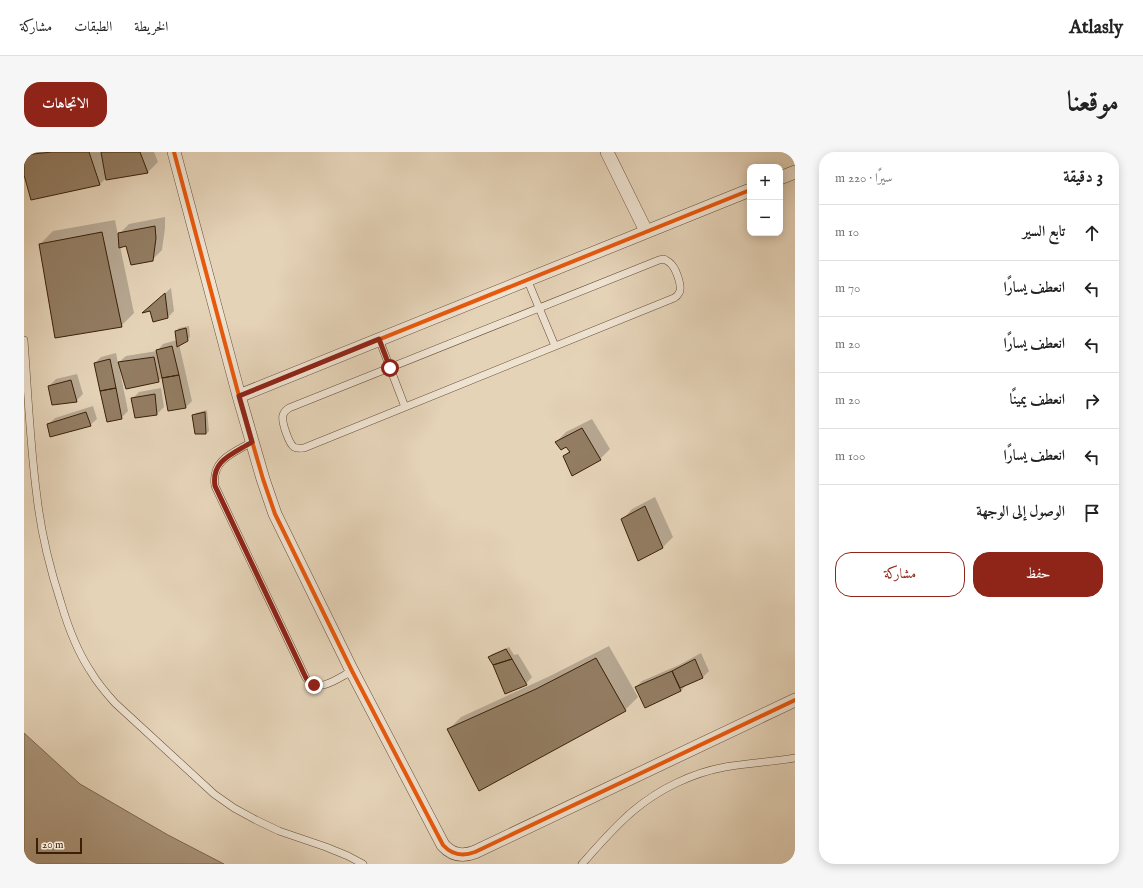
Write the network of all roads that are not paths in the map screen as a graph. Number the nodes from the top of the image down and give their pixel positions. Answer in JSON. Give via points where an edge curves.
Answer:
{"nodes":[{"id":1,"x":174,"y":152,"type":"edge"},
{"id":2,"x":607,"y":152,"type":"edge"},
{"id":3,"x":795,"y":172,"type":"edge"},
{"id":4,"x":783,"y":177,"type":"edge"},
{"id":5,"x":747,"y":191,"type":"edge"},
{"id":6,"x":646,"y":231,"type":"junction"},
{"id":7,"x":527,"y":279,"type":"junction"},
{"id":8,"x":539,"y":308,"type":"junction"},
{"id":9,"x":379,"y":339,"type":"junction"},
{"id":10,"x":24,"y":340,"type":"edge"},
{"id":11,"x":555,"y":346,"type":"junction"},
{"id":12,"x":390,"y":368,"type":"junction"},
{"id":13,"x":239,"y":396,"type":"junction"},
{"id":14,"x":405,"y":407,"type":"junction"},
{"id":15,"x":252,"y":442,"type":"junction"},
{"id":16,"x":352,"y":671,"type":"junction"},
{"id":17,"x":795,"y":700,"type":"edge"},
{"id":18,"x":795,"y":758,"type":"edge"},
{"id":19,"x":363,"y":864,"type":"edge"},
{"id":20,"x":582,"y":864,"type":"edge"}],
"edges":[{"from":1,"to":13,"type":"street"},
{"from":2,"to":6,"type":"street"},
{"from":3,"to":4,"type":"street"},
{"from":5,"to":6,"type":"street"},
{"from":6,"to":7,"type":"street"},
{"from":7,"to":8,"type":"lane"},
{"from":7,"to":9,"type":"street"},
{"from":8,"to":11,"type":"lane"},
{"from":8,"to":11,"type":"lane","via":[[659,260],[669,261],[680,283],[681,289],[674,298]]},
{"from":8,"to":12,"type":"lane"},
{"from":9,"to":12,"type":"lane"},
{"from":9,"to":13,"type":"street"},
{"from":10,"to":19,"type":"lane","via":[[33,466],[42,529],[52,575],[66,620],[91,673],[115,703],[214,794],[234,808],[273,828],[326,847]]},
{"from":11,"to":14,"type":"lane"},
{"from":12,"to":14,"type":"lane"},
{"from":12,"to":14,"type":"lane","via":[[289,408],[282,416],[286,432],[294,447],[304,448]]},
{"from":13,"to":15,"type":"street"},
{"from":15,"to":16,"type":"street","via":[[275,514]]},
{"from":15,"to":16,"type":"lane","via":[[220,462],[214,474],[215,486],[309,683],[324,685]]},
{"from":16,"to":17,"type":"street","via":[[443,845],[461,856],[475,852]]},
{"from":18,"to":20,"type":"lane","via":[[725,767],[676,783],[633,811]]}]}
